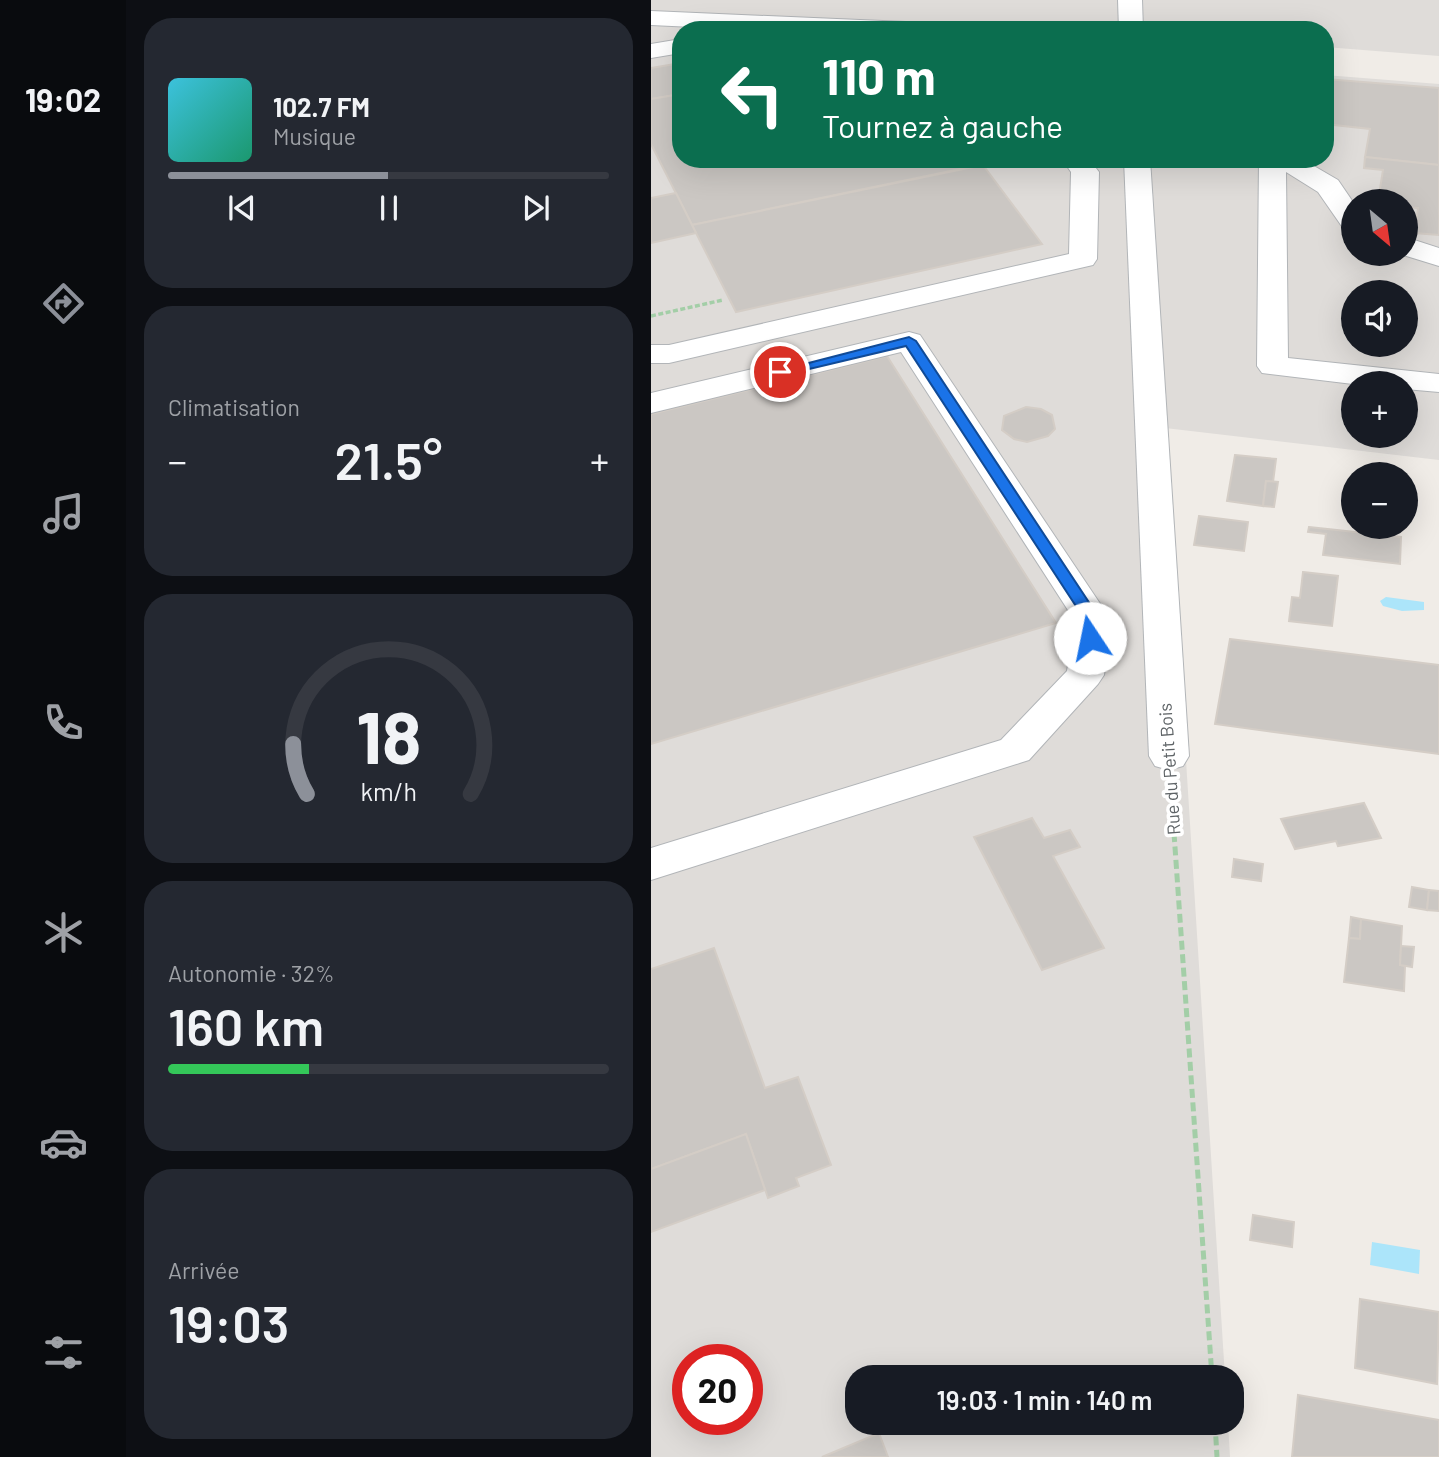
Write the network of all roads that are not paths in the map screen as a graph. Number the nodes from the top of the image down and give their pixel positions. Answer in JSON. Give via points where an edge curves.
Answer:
{"nodes":[{"id":1,"x":1130,"y":0,"type":"edge"},
{"id":2,"x":651,"y":18,"type":"edge"},
{"id":3,"x":682,"y":21,"type":"edge"},
{"id":4,"x":1131,"y":21,"type":"edge"},
{"id":5,"x":672,"y":48,"type":"edge"},
{"id":6,"x":651,"y":51,"type":"edge"},
{"id":7,"x":1082,"y":168,"type":"edge"},
{"id":8,"x":1137,"y":168,"type":"edge"},
{"id":9,"x":1272,"y":168,"type":"edge"},
{"id":10,"x":1297,"y":168,"type":"edge"},
{"id":11,"x":1341,"y":205,"type":"edge"},
{"id":12,"x":1418,"y":250,"type":"edge"},
{"id":13,"x":1439,"y":257,"type":"edge"},
{"id":14,"x":651,"y":354,"type":"edge"},
{"id":15,"x":1439,"y":383,"type":"edge"},
{"id":16,"x":651,"y":403,"type":"edge"},
{"id":17,"x":1169,"y":756,"type":"road end"},
{"id":18,"x":651,"y":864,"type":"edge"}],
"edges":[{"from":1,"to":4,"type":"street"},
{"from":2,"to":3,"type":"street"},
{"from":5,"to":6,"type":"street"},
{"from":7,"to":14,"type":"street","via":[[1083,259],[669,354]]},
{"from":8,"to":17,"type":"street","name":"Rue du Petit Bois"},
{"from":9,"to":15,"type":"street","via":[[1273,366]]},
{"from":10,"to":11,"type":"street","via":[[1328,186]]},
{"from":12,"to":13,"type":"street"},
{"from":16,"to":18,"type":"street","via":[[909,341],[1093,620],[1085,675],[1015,750]]}]}
